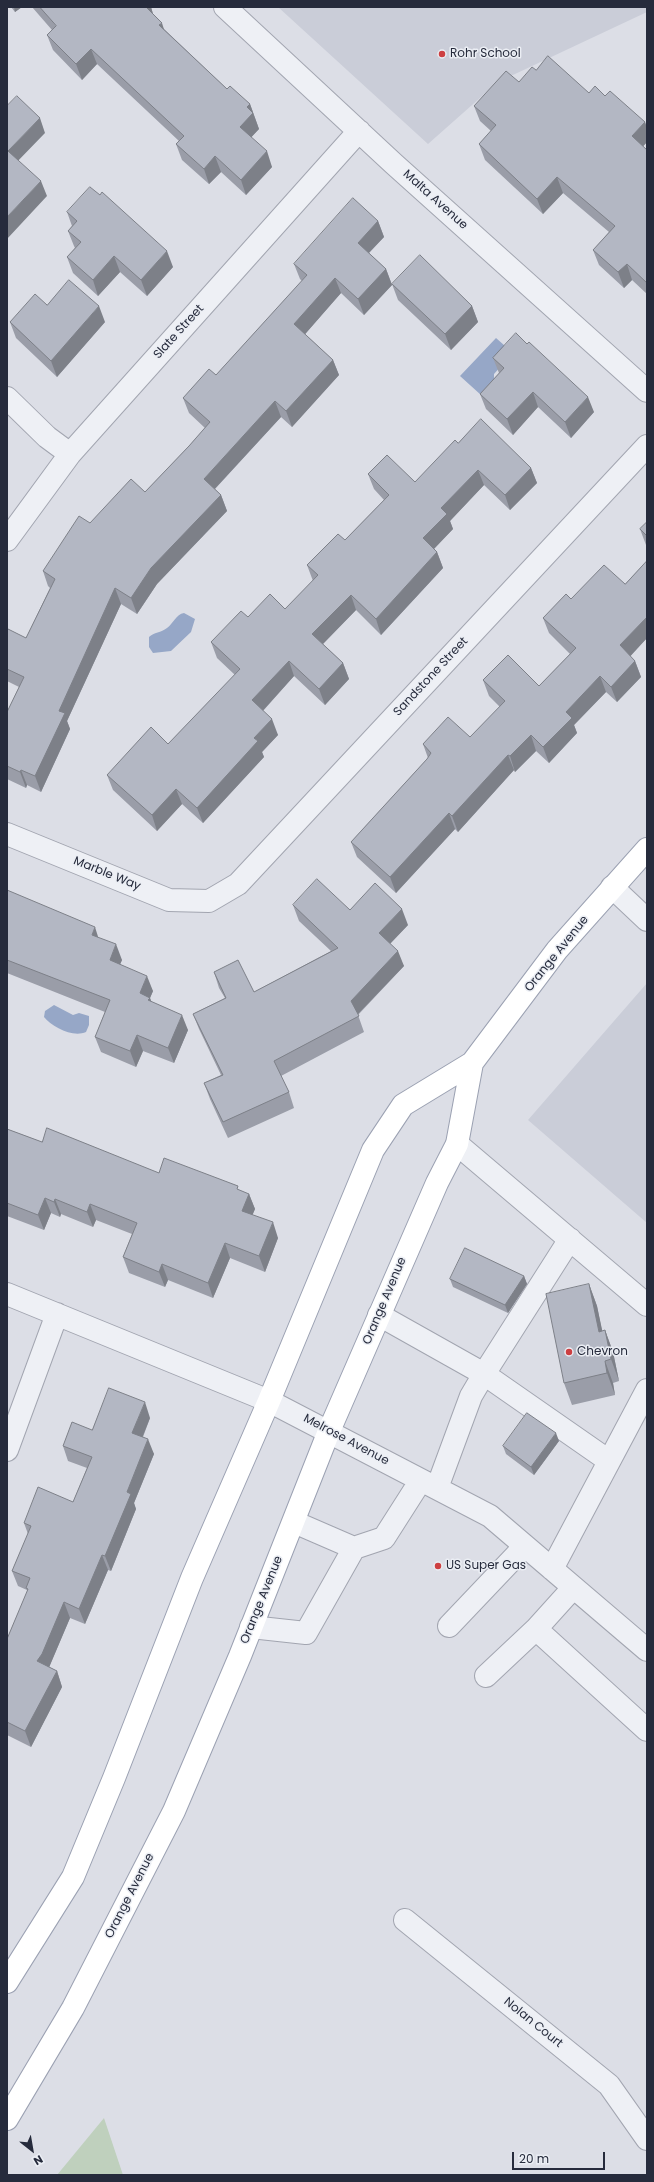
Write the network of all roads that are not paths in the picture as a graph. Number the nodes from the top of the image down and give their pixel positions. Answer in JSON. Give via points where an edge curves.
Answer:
{"nodes":[{"id":1,"x":225,"y":7,"type":"edge"},
{"id":2,"x":359,"y":131,"type":"junction"},
{"id":3,"x":647,"y":390,"type":"edge"},
{"id":4,"x":7,"y":398,"type":"edge"},
{"id":5,"x":647,"y":446,"type":"edge"},
{"id":6,"x":70,"y":454,"type":"junction"},
{"id":7,"x":7,"y":540,"type":"edge"},
{"id":8,"x":7,"y":834,"type":"edge"},
{"id":9,"x":647,"y":849,"type":"edge"},
{"id":10,"x":612,"y":887,"type":"junction"},
{"id":11,"x":209,"y":901,"type":"joint"},
{"id":12,"x":647,"y":920,"type":"edge"},
{"id":13,"x":472,"y":1063,"type":"junction"},
{"id":14,"x":457,"y":1144,"type":"junction"},
{"id":15,"x":570,"y":1239,"type":"junction"},
{"id":16,"x":7,"y":1294,"type":"edge"},
{"id":17,"x":647,"y":1305,"type":"edge"},
{"id":18,"x":57,"y":1314,"type":"junction"},
{"id":19,"x":379,"y":1316,"type":"junction"},
{"id":20,"x":484,"y":1374,"type":"junction"},
{"id":21,"x":647,"y":1390,"type":"edge"},
{"id":22,"x":269,"y":1401,"type":"junction"},
{"id":23,"x":329,"y":1431,"type":"junction"},
{"id":24,"x":7,"y":1450,"type":"edge"},
{"id":25,"x":609,"y":1461,"type":"junction"},
{"id":26,"x":429,"y":1484,"type":"junction"},
{"id":27,"x":294,"y":1522,"type":"junction"},
{"id":28,"x":525,"y":1546,"type":"junction"},
{"id":29,"x":354,"y":1548,"type":"junction"},
{"id":30,"x":552,"y":1569,"type":"junction"},
{"id":31,"x":573,"y":1588,"type":"junction"},
{"id":32,"x":449,"y":1626,"type":"dead end"},
{"id":33,"x":252,"y":1627,"type":"junction"},
{"id":34,"x":536,"y":1629,"type":"junction"},
{"id":35,"x":645,"y":1643,"type":"edge"},
{"id":36,"x":486,"y":1676,"type":"dead end"},
{"id":37,"x":647,"y":1730,"type":"edge"},
{"id":38,"x":405,"y":1920,"type":"dead end"},
{"id":39,"x":7,"y":1982,"type":"edge"},
{"id":40,"x":7,"y":2119,"type":"edge"},
{"id":41,"x":647,"y":2139,"type":"edge"}],
"edges":[{"from":1,"to":2,"type":"street","name":"Malta Avenue"},
{"from":2,"to":3,"type":"street","name":"Malta Avenue"},
{"from":2,"to":6,"type":"street","name":"Slate Street"},
{"from":4,"to":6,"type":"street","via":[[47,437]]},
{"from":5,"to":11,"type":"street","name":"Sandstone Street","via":[[238,884]]},
{"from":6,"to":7,"type":"street","name":"Slate Street"},
{"from":8,"to":11,"type":"street","name":"Marble Way","via":[[169,900]]},
{"from":9,"to":10,"type":"main road","name":"Orange Avenue"},
{"from":10,"to":12,"type":"street"},
{"from":10,"to":13,"type":"main road","name":"Orange Avenue","via":[[557,950]]},
{"from":13,"to":14,"type":"main road","name":"Orange Avenue"},
{"from":13,"to":22,"type":"main road","name":"Orange Avenue","via":[[402,1105],[373,1150]]},
{"from":14,"to":15,"type":"street"},
{"from":14,"to":19,"type":"main road","name":"Orange Avenue","via":[[437,1182]]},
{"from":15,"to":17,"type":"street"},
{"from":15,"to":20,"type":"street"},
{"from":16,"to":18,"type":"street","name":"Melrose Avenue"},
{"from":18,"to":22,"type":"street","name":"Melrose Avenue"},
{"from":18,"to":24,"type":"street"},
{"from":19,"to":20,"type":"street"},
{"from":19,"to":23,"type":"main road","name":"Orange Avenue"},
{"from":20,"to":25,"type":"street"},
{"from":20,"to":26,"type":"street","via":[[470,1396]]},
{"from":21,"to":25,"type":"street"},
{"from":22,"to":23,"type":"street","name":"Melrose Avenue"},
{"from":22,"to":39,"type":"main road","name":"Orange Avenue","via":[[192,1578],[73,1877]]},
{"from":23,"to":26,"type":"street","name":"Melrose Avenue"},
{"from":23,"to":27,"type":"main road","name":"Orange Avenue"},
{"from":25,"to":30,"type":"street"},
{"from":26,"to":28,"type":"street","name":"Melrose Avenue","via":[[490,1516]]},
{"from":26,"to":29,"type":"street","via":[[384,1538]]},
{"from":27,"to":29,"type":"street"},
{"from":27,"to":33,"type":"main road","name":"Orange Avenue"},
{"from":28,"to":30,"type":"street","name":"Melrose Avenue"},
{"from":28,"to":32,"type":"street"},
{"from":29,"to":33,"type":"street","via":[[306,1633]]},
{"from":30,"to":31,"type":"street","name":"Melrose Avenue"},
{"from":31,"to":34,"type":"street"},
{"from":31,"to":35,"type":"street","name":"Melrose Avenue"},
{"from":33,"to":40,"type":"main road","name":"Orange Avenue","via":[[174,1811],[73,2008]]},
{"from":34,"to":36,"type":"street"},
{"from":34,"to":37,"type":"street"},
{"from":38,"to":41,"type":"street","name":"Nolan Court","via":[[609,2085]]}]}
